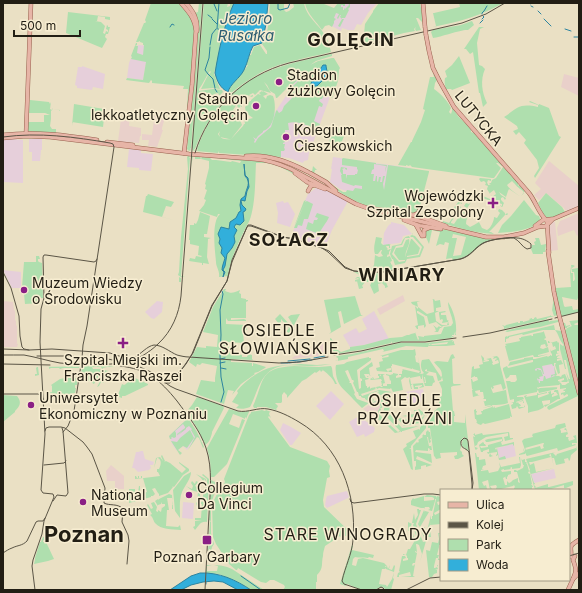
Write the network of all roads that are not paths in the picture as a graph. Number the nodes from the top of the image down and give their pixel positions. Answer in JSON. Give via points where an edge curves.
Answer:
{"nodes":[{"id":1,"x":31,"y":3,"type":"edge"},
{"id":2,"x":182,"y":3,"type":"edge"},
{"id":3,"x":422,"y":3,"type":"edge"},
{"id":4,"x":3,"y":135,"type":"edge"},
{"id":5,"x":26,"y":135,"type":"junction"},
{"id":6,"x":3,"y":138,"type":"edge"},
{"id":7,"x":185,"y":153,"type":"junction"},
{"id":8,"x":246,"y":156,"type":"junction"},
{"id":9,"x":309,"y":176,"type":"junction"},
{"id":10,"x":314,"y":185,"type":"junction"},
{"id":11,"x":308,"y":191,"type":"dead end"},
{"id":12,"x":343,"y":197,"type":"junction"},
{"id":13,"x":372,"y":208,"type":"junction"},
{"id":14,"x":579,"y":208,"type":"edge"},
{"id":15,"x":387,"y":214,"type":"junction"},
{"id":16,"x":413,"y":215,"type":"junction"},
{"id":17,"x":422,"y":217,"type":"junction"},
{"id":18,"x":545,"y":221,"type":"junction"},
{"id":19,"x":412,"y":223,"type":"junction"},
{"id":20,"x":446,"y":226,"type":"junction"},
{"id":21,"x":429,"y":227,"type":"junction"},
{"id":22,"x":545,"y":228,"type":"junction"},
{"id":23,"x":460,"y":231,"type":"junction"},
{"id":24,"x":549,"y":253,"type":"junction"},
{"id":25,"x":579,"y":394,"type":"edge"},
{"id":26,"x":579,"y":540,"type":"edge"},
{"id":27,"x":574,"y":557,"type":"junction"},
{"id":28,"x":579,"y":567,"type":"edge"},
{"id":29,"x":578,"y":575,"type":"edge"},
{"id":30,"x":573,"y":579,"type":"junction"},
{"id":31,"x":568,"y":590,"type":"edge"}],
"edges":[{"from":1,"to":5,"type":"main road"},
{"from":2,"to":7,"type":"main road","via":[[194,20],[196,30],[193,88]]},
{"from":3,"to":18,"type":"main road","name":"LUTYCKA","bridge":true,"via":[[432,63],[454,107],[530,195]]},
{"from":4,"to":5,"type":"main road"},
{"from":5,"to":6,"type":"main road"},
{"from":5,"to":7,"type":"main road","via":[[68,135]]},
{"from":7,"to":8,"type":"main road"},
{"from":7,"to":9,"type":"main road","via":[[255,159],[278,164]]},
{"from":8,"to":9,"type":"main road","via":[[275,160]]},
{"from":8,"to":9,"type":"main road","via":[[263,156],[290,163]]},
{"from":9,"to":10,"type":"main road"},
{"from":9,"to":12,"type":"main road"},
{"from":9,"to":13,"type":"main road"},
{"from":10,"to":11,"type":"main road"},
{"from":10,"to":12,"type":"main road"},
{"from":12,"to":15,"type":"main road"},
{"from":13,"to":16,"type":"main road"},
{"from":13,"to":20,"type":"main road"},
{"from":14,"to":18,"type":"main road"},
{"from":15,"to":19,"type":"main road"},
{"from":15,"to":23,"type":"main road"},
{"from":16,"to":17,"type":"main road"},
{"from":16,"to":17,"type":"main road","via":[[420,210]]},
{"from":17,"to":20,"type":"main road"},
{"from":18,"to":20,"type":"main road","via":[[511,234],[496,235]]},
{"from":18,"to":22,"type":"main road"},
{"from":18,"to":24,"type":"main road"},
{"from":19,"to":21,"type":"main road"},
{"from":19,"to":21,"type":"main road","via":[[423,236],[425,229]]},
{"from":21,"to":23,"type":"main road"},
{"from":22,"to":23,"type":"main road","via":[[539,227],[521,234],[499,237]]},
{"from":22,"to":24,"type":"main road"},
{"from":24,"to":25,"type":"main road","bridge":true,"via":[[554,292]]},
{"from":26,"to":27,"type":"main road","via":[[571,547]]},
{"from":27,"to":28,"type":"main road"},
{"from":27,"to":30,"type":"main road","via":[[576,572]]},
{"from":29,"to":30,"type":"main road"},
{"from":29,"to":31,"type":"main road"},
{"from":30,"to":31,"type":"main road"}]}
